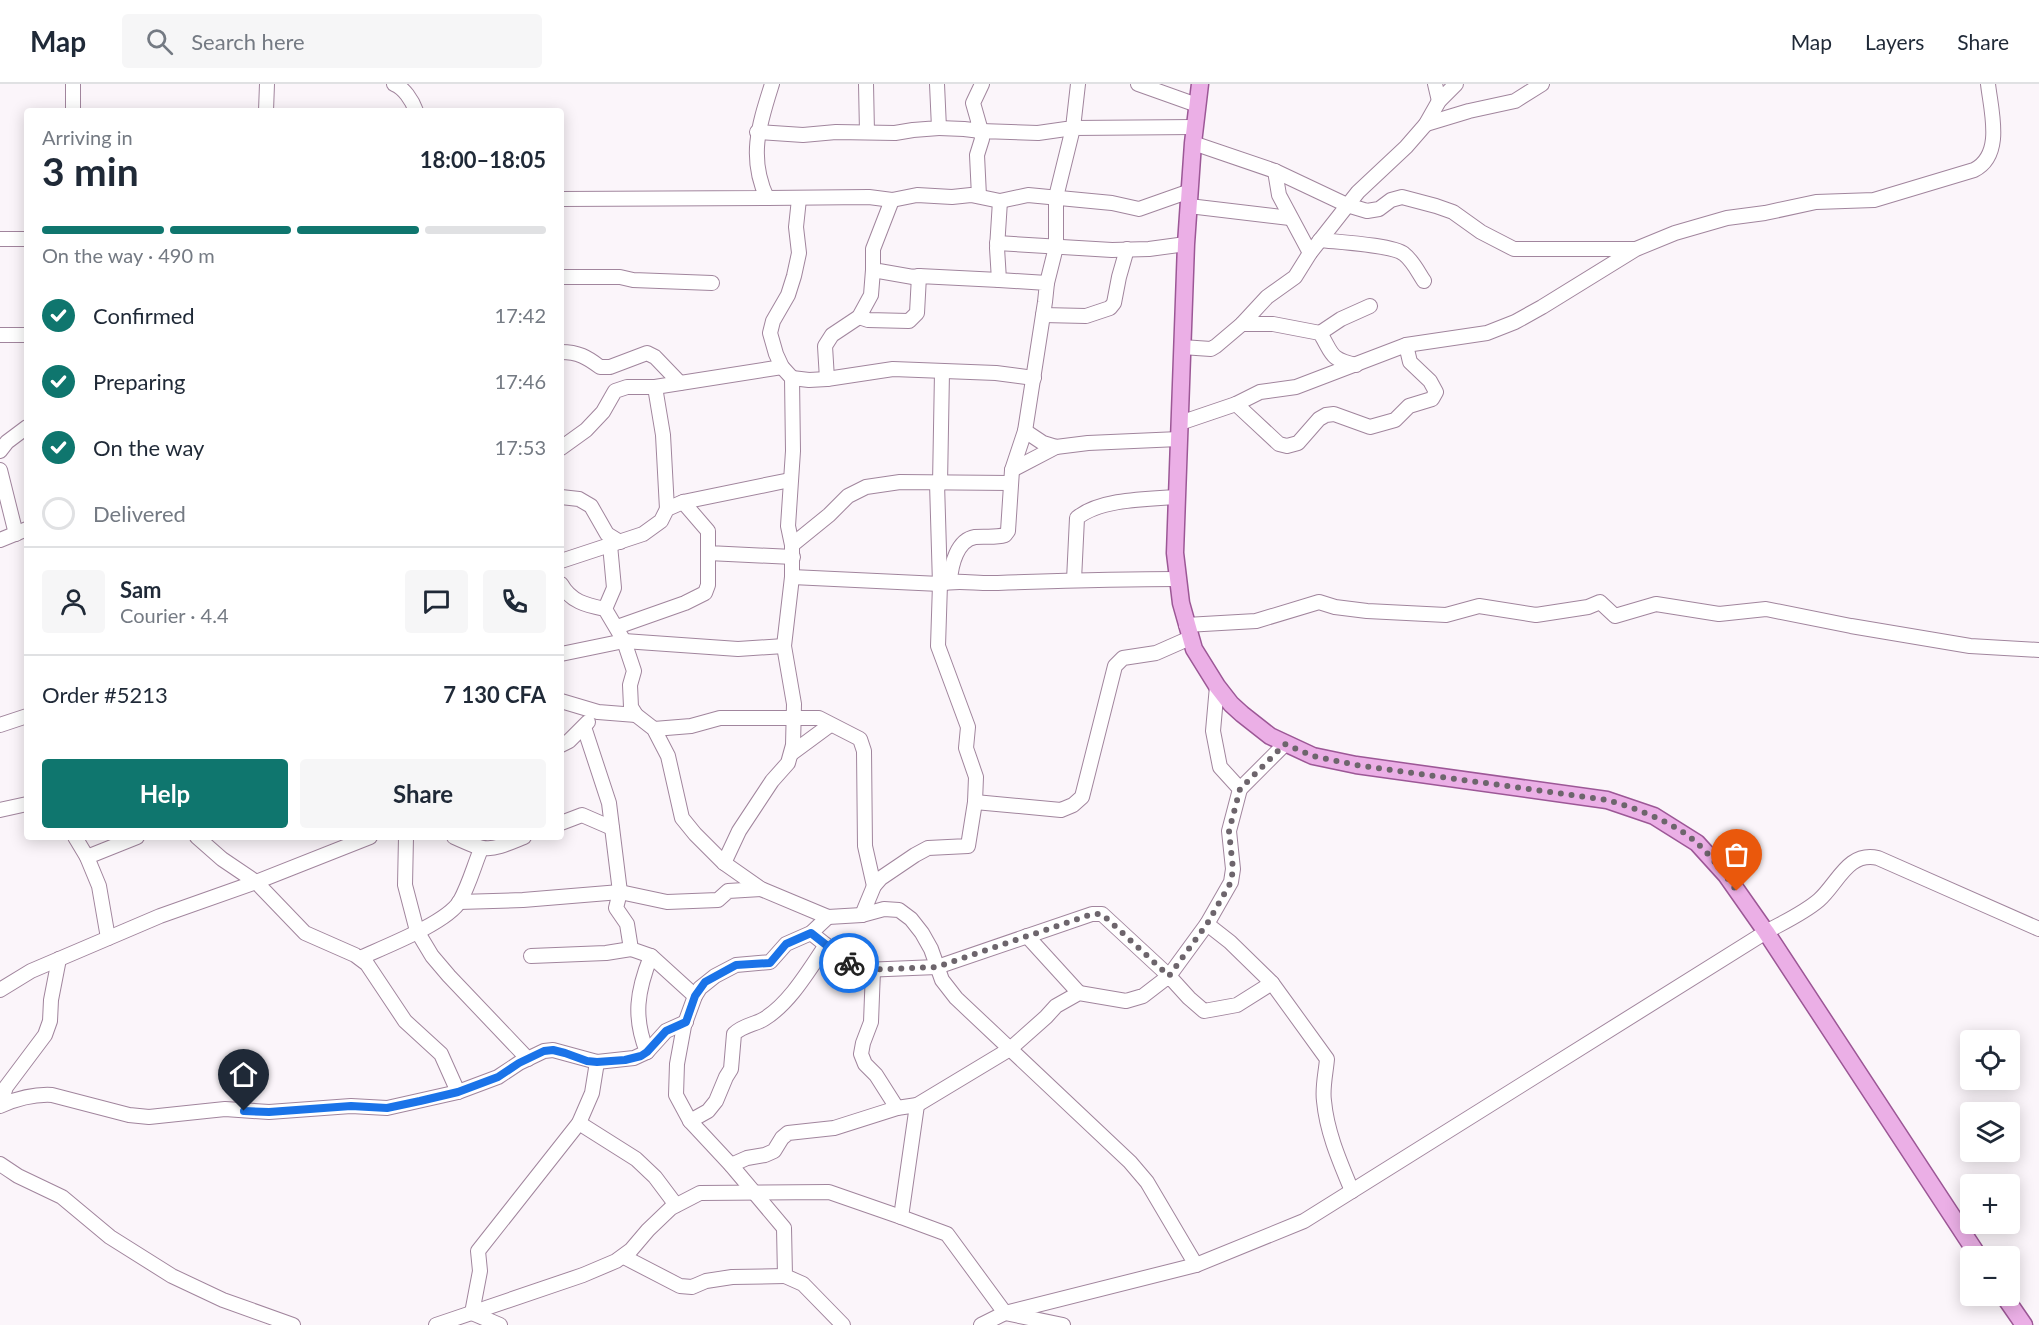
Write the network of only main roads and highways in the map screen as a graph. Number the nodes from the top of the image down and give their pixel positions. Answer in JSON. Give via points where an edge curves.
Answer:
{"nodes":[{"id":1,"x":1200,"y":84,"type":"edge"},
{"id":2,"x":1972,"y":1246,"type":"edge"},
{"id":3,"x":2011,"y":1306,"type":"edge"},
{"id":4,"x":2024,"y":1325,"type":"edge"}],
"edges":[{"from":1,"to":2,"type":"main road","via":[[1186,244],[1175,553],[1188,631],[1203,666],[1242,714],[1270,736],[1313,756],[1607,800],[1654,816],[1697,843],[1766,932]]},
{"from":3,"to":4,"type":"main road"}]}
